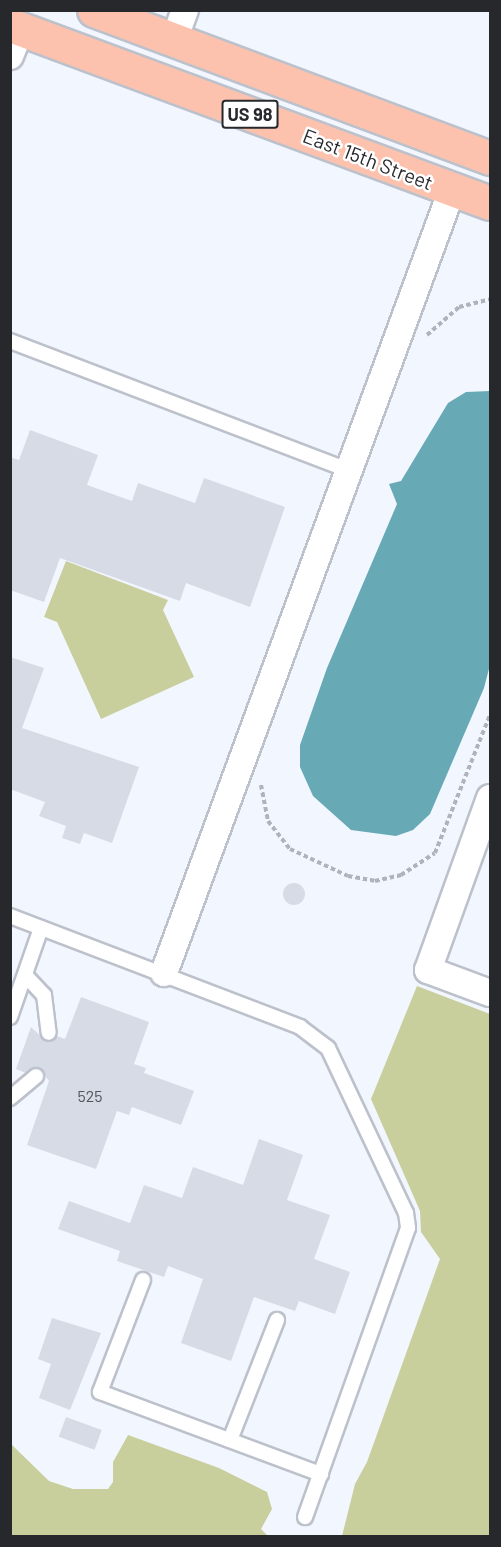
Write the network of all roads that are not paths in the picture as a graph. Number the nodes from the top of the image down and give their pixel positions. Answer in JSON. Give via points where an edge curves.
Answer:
{"nodes":[{"id":1,"x":94,"y":10,"type":"edge"},
{"id":2,"x":180,"y":25,"type":"edge"},
{"id":3,"x":17,"y":30,"type":"edge"},
{"id":4,"x":159,"y":80,"type":"junction"},
{"id":5,"x":479,"y":154,"type":"edge"},
{"id":6,"x":452,"y":190,"type":"junction"},
{"id":7,"x":490,"y":203,"type":"edge"},
{"id":8,"x":10,"y":341,"type":"edge"},
{"id":9,"x":347,"y":470,"type":"junction"},
{"id":10,"x":490,"y":798,"type":"edge"},
{"id":11,"x":10,"y":916,"type":"edge"},
{"id":12,"x":41,"y":928,"type":"junction"},
{"id":13,"x":164,"y":973,"type":"junction"},
{"id":14,"x":26,"y":976,"type":"junction"},
{"id":15,"x":490,"y":993,"type":"edge"},
{"id":16,"x":10,"y":1017,"type":"edge"},
{"id":17,"x":49,"y":1034,"type":"dead end"},
{"id":18,"x":36,"y":1076,"type":"dead end"},
{"id":19,"x":10,"y":1098,"type":"edge"},
{"id":20,"x":143,"y":1280,"type":"dead end"},
{"id":21,"x":277,"y":1320,"type":"dead end"},
{"id":22,"x":230,"y":1440,"type":"junction"},
{"id":23,"x":321,"y":1474,"type":"junction"},
{"id":24,"x":305,"y":1517,"type":"dead end"}],
"edges":[{"from":1,"to":2,"type":"main road","number":"US 98"},
{"from":2,"to":4,"type":"main road"},
{"from":2,"to":5,"type":"main road","number":"US 98"},
{"from":3,"to":4,"type":"main road","name":"East 15th Street","number":"US 98"},
{"from":4,"to":6,"type":"main road","name":"East 15th Street","number":"US 98"},
{"from":5,"to":6,"type":"main road"},
{"from":6,"to":7,"type":"main road","name":"East 15th Street","number":"US 98"},
{"from":6,"to":9,"type":"street"},
{"from":8,"to":9,"type":"lane"},
{"from":9,"to":13,"type":"street"},
{"from":10,"to":15,"type":"street","via":[[428,970]]},
{"from":11,"to":12,"type":"lane"},
{"from":12,"to":13,"type":"lane"},
{"from":12,"to":14,"type":"lane"},
{"from":13,"to":23,"type":"lane","via":[[318,1036],[328,1047],[406,1213],[405,1242]]},
{"from":14,"to":16,"type":"lane"},
{"from":14,"to":17,"type":"lane","via":[[44,995]]},
{"from":18,"to":19,"type":"lane"},
{"from":20,"to":22,"type":"lane","via":[[100,1392]]},
{"from":21,"to":22,"type":"lane"},
{"from":22,"to":23,"type":"lane"},
{"from":23,"to":24,"type":"lane"}]}
